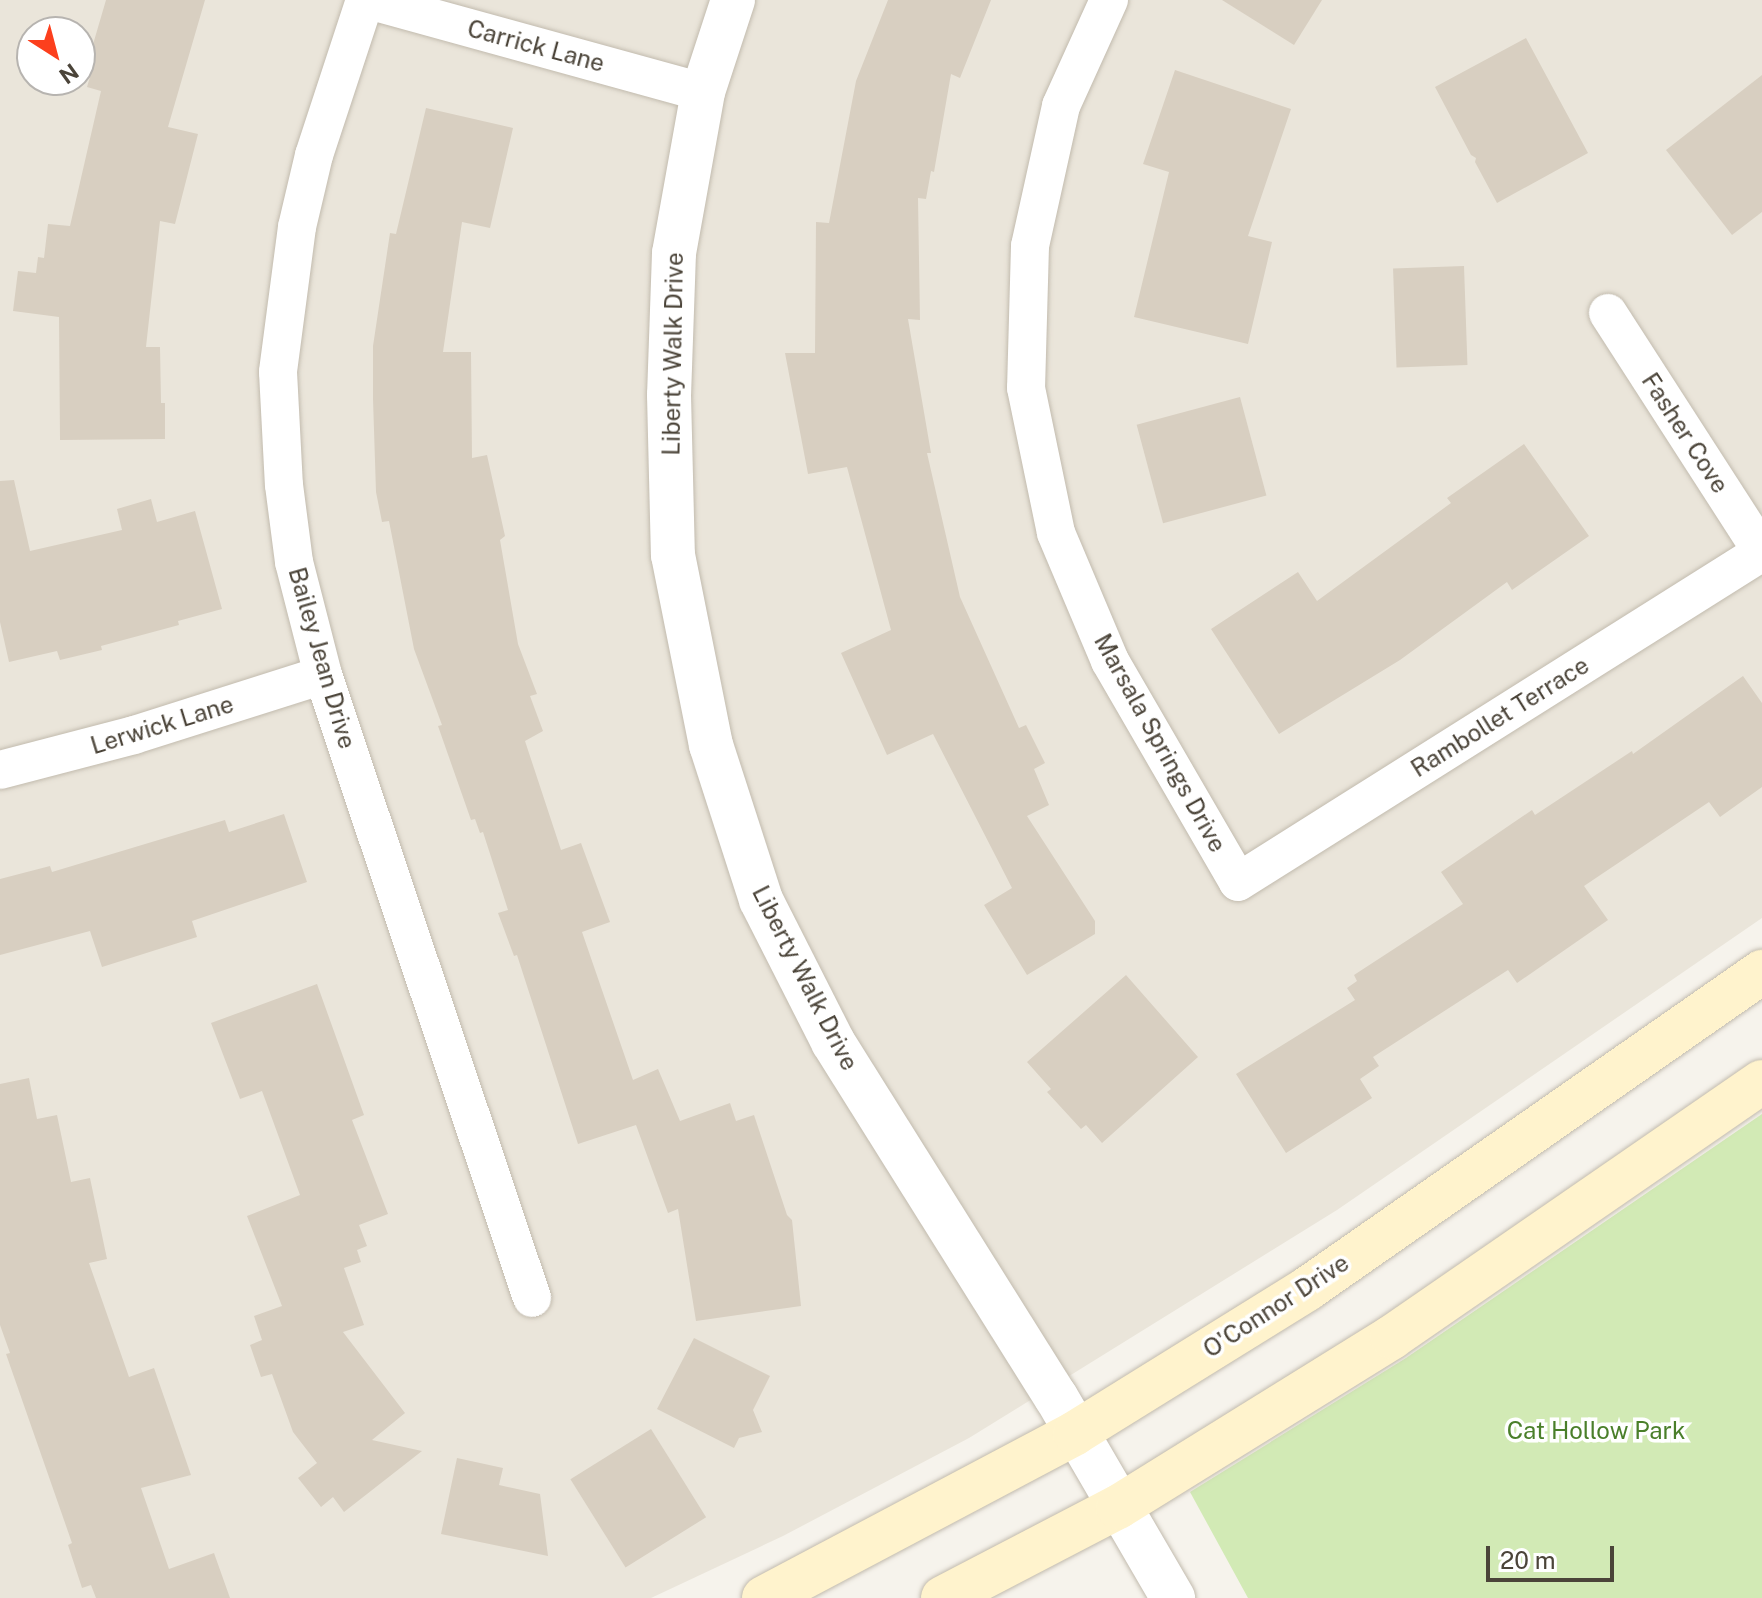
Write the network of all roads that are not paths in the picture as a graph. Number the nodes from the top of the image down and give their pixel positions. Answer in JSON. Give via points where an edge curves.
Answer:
{"nodes":[{"id":1,"x":367,"y":0,"type":"edge"},
{"id":2,"x":733,"y":0,"type":"edge"},
{"id":3,"x":1109,"y":0,"type":"edge"},
{"id":4,"x":703,"y":92,"type":"junction"},
{"id":5,"x":1608,"y":313,"type":"dead end"},
{"id":6,"x":1762,"y":552,"type":"edge"},
{"id":7,"x":323,"y":675,"type":"junction"},
{"id":8,"x":0,"y":770,"type":"edge"},
{"id":9,"x":1238,"y":882,"type":"joint"},
{"id":10,"x":1762,"y":972,"type":"edge"},
{"id":11,"x":1762,"y":1082,"type":"edge"},
{"id":12,"x":532,"y":1298,"type":"dead end"},
{"id":13,"x":1075,"y":1433,"type":"junction"},
{"id":14,"x":1118,"y":1507,"type":"junction"},
{"id":15,"x":764,"y":1598,"type":"edge"},
{"id":16,"x":943,"y":1598,"type":"edge"},
{"id":17,"x":1173,"y":1598,"type":"edge"}],
"edges":[{"from":1,"to":4,"type":"street","name":"Carrick Lane"},
{"from":1,"to":7,"type":"street","name":"Bailey Jean Drive","via":[[314,155],[297,227],[278,372],[294,562]]},
{"from":2,"to":4,"type":"street","name":"Liberty Walk Drive"},
{"from":3,"to":9,"type":"street","name":"Marsala Springs Drive","via":[[1061,106],[1030,246],[1026,388],[1056,533],[1110,661]]},
{"from":4,"to":13,"type":"street","name":"Liberty Walk Drive","via":[[674,253],[669,395],[673,555],[711,745],[761,900],[833,1042]]},
{"from":5,"to":6,"type":"street","name":"Fasher Cove"},
{"from":6,"to":9,"type":"street","name":"Rambollet Terrace"},
{"from":7,"to":8,"type":"street","name":"Lerwick Lane","via":[[134,735]]},
{"from":7,"to":12,"type":"street","name":"Bailey Jean Drive"},
{"from":10,"to":13,"type":"main road","name":"O'Connor Drive","via":[[1307,1289]]},
{"from":11,"to":14,"type":"main road","via":[[1392,1337]]},
{"from":13,"to":14,"type":"street","name":"Liberty Walk Drive"},
{"from":13,"to":15,"type":"main road","name":"O'Connor Drive"},
{"from":14,"to":16,"type":"main road"},
{"from":14,"to":17,"type":"street","name":"Liberty Walk Drive"}]}
